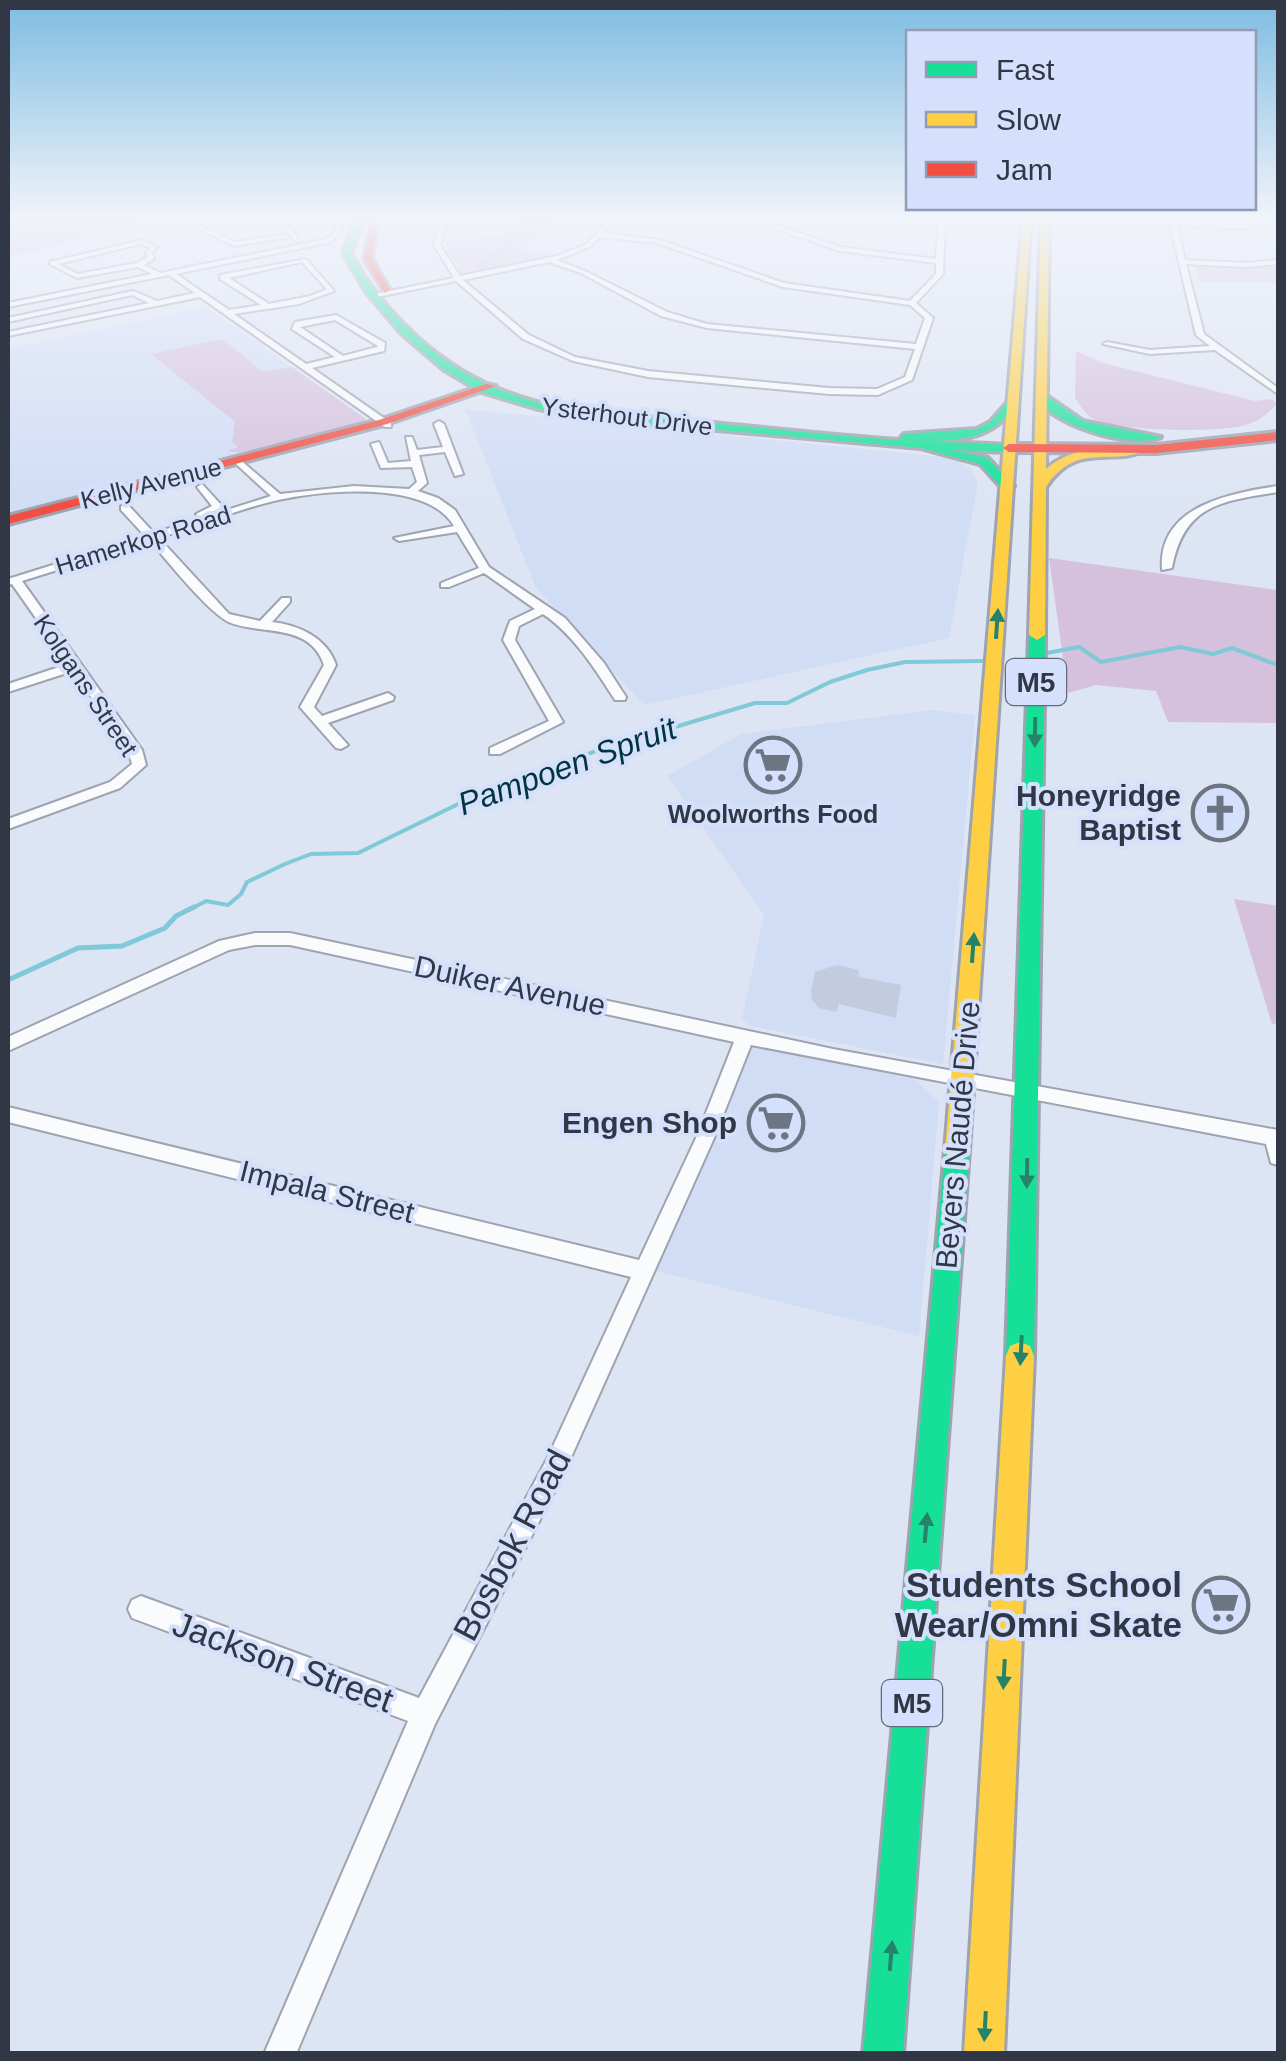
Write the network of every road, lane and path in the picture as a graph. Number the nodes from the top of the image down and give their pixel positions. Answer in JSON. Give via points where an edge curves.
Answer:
{"nodes":[{"id":1,"x":41,"y":312,"type":"edge"},
{"id":2,"x":112,"y":312,"type":"edge"},
{"id":3,"x":230,"y":312,"type":"edge"},
{"id":4,"x":397,"y":312,"type":"edge"},
{"id":5,"x":401,"y":312,"type":"edge"},
{"id":6,"x":499,"y":312,"type":"edge"},
{"id":7,"x":660,"y":312,"type":"edge"},
{"id":8,"x":923,"y":312,"type":"edge"},
{"id":9,"x":1020,"y":312,"type":"edge"},
{"id":10,"x":1042,"y":312,"type":"edge"},
{"id":11,"x":1194,"y":312,"type":"edge"},
{"id":12,"x":28,"y":315,"type":"junction"},
{"id":13,"x":8,"y":320,"type":"edge"},
{"id":14,"x":42,"y":327,"type":"junction"},
{"id":15,"x":8,"y":334,"type":"edge"},
{"id":16,"x":1107,"y":344,"type":"dead end"},
{"id":17,"x":919,"y":347,"type":"junction"},
{"id":18,"x":1213,"y":348,"type":"junction"},
{"id":19,"x":341,"y":358,"type":"junction"},
{"id":20,"x":304,"y":367,"type":"junction"},
{"id":21,"x":444,"y":368,"type":"junction"},
{"id":22,"x":493,"y":387,"type":"junction"},
{"id":23,"x":1278,"y":392,"type":"edge"},
{"id":24,"x":1040,"y":396,"type":"junction"},
{"id":25,"x":1013,"y":398,"type":"junction"},
{"id":26,"x":554,"y":409,"type":"junction"},
{"id":27,"x":423,"y":418,"type":"junction"},
{"id":28,"x":1278,"y":426,"type":"edge"},
{"id":29,"x":383,"y":430,"type":"junction"},
{"id":30,"x":742,"y":430,"type":"junction"},
{"id":31,"x":675,"y":432,"type":"junction"},
{"id":32,"x":1278,"y":436,"type":"edge"},
{"id":33,"x":409,"y":439,"type":"dead end"},
{"id":34,"x":909,"y":442,"type":"junction"},
{"id":35,"x":1148,"y":443,"type":"junction"},
{"id":36,"x":1010,"y":444,"type":"junction"},
{"id":37,"x":1040,"y":444,"type":"junction"},
{"id":38,"x":448,"y":448,"type":"junction"},
{"id":39,"x":415,"y":459,"type":"junction"},
{"id":40,"x":238,"y":460,"type":"junction"},
{"id":41,"x":384,"y":466,"type":"junction"},
{"id":42,"x":458,"y":474,"type":"dead end"},
{"id":43,"x":388,"y":482,"type":"dead end"},
{"id":44,"x":1008,"y":486,"type":"junction"},
{"id":45,"x":202,"y":487,"type":"dead end"},
{"id":46,"x":1039,"y":488,"type":"junction"},
{"id":47,"x":1278,"y":489,"type":"edge"},
{"id":48,"x":411,"y":492,"type":"junction"},
{"id":49,"x":278,"y":498,"type":"junction"},
{"id":50,"x":124,"y":508,"type":"dead end"},
{"id":51,"x":8,"y":520,"type":"edge"},
{"id":52,"x":460,"y":528,"type":"junction"},
{"id":53,"x":142,"y":529,"type":"junction"},
{"id":54,"x":399,"y":538,"type":"dead end"},
{"id":55,"x":151,"y":540,"type":"junction"},
{"id":56,"x":484,"y":568,"type":"junction"},
{"id":57,"x":1166,"y":568,"type":"dead end"},
{"id":58,"x":11,"y":581,"type":"edge"},
{"id":59,"x":446,"y":584,"type":"dead end"},
{"id":60,"x":286,"y":600,"type":"dead end"},
{"id":61,"x":544,"y":610,"type":"junction"},
{"id":62,"x":265,"y":623,"type":"junction"},
{"id":63,"x":76,"y":666,"type":"junction"},
{"id":64,"x":8,"y":688,"type":"edge"},
{"id":65,"x":388,"y":696,"type":"dead end"},
{"id":66,"x":620,"y":697,"type":"dead end"},
{"id":67,"x":318,"y":722,"type":"junction"},
{"id":68,"x":340,"y":745,"type":"dead end"},
{"id":69,"x":495,"y":750,"type":"dead end"},
{"id":70,"x":8,"y":824,"type":"edge"},
{"id":71,"x":745,"y":1037,"type":"junction"},
{"id":72,"x":8,"y":1044,"type":"edge"},
{"id":73,"x":963,"y":1080,"type":"junction"},
{"id":74,"x":1028,"y":1093,"type":"junction"},
{"id":75,"x":8,"y":1114,"type":"edge"},
{"id":76,"x":1277,"y":1144,"type":"edge"},
{"id":77,"x":646,"y":1271,"type":"junction"},
{"id":78,"x":141,"y":1609,"type":"dead end"},
{"id":79,"x":426,"y":1714,"type":"junction"},
{"id":80,"x":280,"y":2054,"type":"edge"},
{"id":81,"x":883,"y":2054,"type":"edge"},
{"id":82,"x":984,"y":2054,"type":"edge"}],
"edges":[{"from":1,"to":12,"type":"street"},
{"from":2,"to":14,"type":"street"},
{"from":3,"to":20,"type":"street"},
{"from":4,"to":21,"type":"main road","name":"Ysterhout Drive"},
{"from":5,"to":22,"type":"main road","name":"Ysterhout Drive"},
{"from":6,"to":17,"type":"street","via":[[540,346],[591,363],[830,392],[878,392],[909,378]]},
{"from":7,"to":17,"type":"street","via":[[707,326]]},
{"from":8,"to":17,"type":"street","via":[[930,318]]},
{"from":9,"to":25,"type":"main road","name":"Beyers Naudé Drive","number":"M5"},
{"from":10,"to":24,"type":"main road","name":"Beyers Naudé Drive","number":"M5"},
{"from":11,"to":18,"type":"street"},
{"from":12,"to":13,"type":"street"},
{"from":12,"to":14,"type":"street"},
{"from":14,"to":15,"type":"street"},
{"from":16,"to":18,"type":"street","via":[[1150,352]]},
{"from":18,"to":23,"type":"street"},
{"from":19,"to":19,"type":"street","via":[[382,345],[336,317],[295,326]]},
{"from":19,"to":20,"type":"street"},
{"from":20,"to":29,"type":"street"},
{"from":21,"to":22,"type":"main road","name":"Ysterhout Drive"},
{"from":21,"to":27,"type":"main road","via":[[457,382],[454,392]]},
{"from":22,"to":26,"type":"main road","name":"Ysterhout Drive"},
{"from":22,"to":27,"type":"main road","name":"Kelly Avenue"},
{"from":22,"to":34,"type":"main road","name":"Ysterhout Drive","via":[[593,407]]},
{"from":24,"to":35,"type":"main road","via":[[1056,414],[1083,427]]},
{"from":24,"to":37,"type":"main road","name":"Beyers Naudé Drive","number":"M5"},
{"from":25,"to":34,"type":"main road","via":[[1005,419],[992,428]]},
{"from":25,"to":36,"type":"main road","name":"Beyers Naudé Drive","number":"M5"},
{"from":26,"to":27,"type":"main road","via":[[487,401]]},
{"from":26,"to":31,"type":"main road","name":"Ysterhout Drive"},
{"from":27,"to":29,"type":"main road","name":"Kelly Avenue"},
{"from":27,"to":38,"type":"street"},
{"from":28,"to":35,"type":"main road"},
{"from":29,"to":40,"type":"main road","name":"Kelly Avenue"},
{"from":29,"to":41,"type":"street"},
{"from":30,"to":31,"type":"main road","name":"Ysterhout Drive"},
{"from":30,"to":31,"type":"main road"},
{"from":30,"to":34,"type":"main road","name":"Ysterhout Drive"},
{"from":32,"to":35,"type":"main road"},
{"from":33,"to":39,"type":"street"},
{"from":34,"to":36,"type":"main road","name":"Ysterhout Drive"},
{"from":34,"to":44,"type":"main road","via":[[976,456],[997,467]]},
{"from":35,"to":37,"type":"main road","name":"Ysterhout Drive"},
{"from":35,"to":46,"type":"main road","via":[[1068,457],[1048,468]]},
{"from":36,"to":37,"type":"main road","name":"Ysterhout Drive"},
{"from":36,"to":44,"type":"main road","name":"Beyers Naudé Drive","number":"M5"},
{"from":37,"to":46,"type":"main road","name":"Beyers Naudé Drive","number":"M5"},
{"from":38,"to":39,"type":"street"},
{"from":38,"to":42,"type":"street"},
{"from":39,"to":41,"type":"street"},
{"from":39,"to":48,"type":"street","via":[[422,483]]},
{"from":40,"to":49,"type":"street"},
{"from":40,"to":51,"type":"main road","name":"Kelly Avenue"},
{"from":41,"to":43,"type":"street"},
{"from":73,"to":44,"type":"main road","name":"Beyers Naudé Drive","number":"M5","one_way":true},
{"from":45,"to":53,"type":"street","via":[[218,504],[215,509]]},
{"from":46,"to":74,"type":"main road","name":"Beyers Naudé Drive","number":"M5","one_way":true},
{"from":47,"to":57,"type":"street","via":[[1229,498],[1192,514],[1168,545]]},
{"from":48,"to":49,"type":"street","via":[[354,488]]},
{"from":48,"to":52,"type":"street","via":[[444,505]]},
{"from":49,"to":55,"type":"street","name":"Hamerkop Road"},
{"from":50,"to":53,"type":"street"},
{"from":52,"to":54,"type":"street"},
{"from":52,"to":56,"type":"street"},
{"from":53,"to":55,"type":"street"},
{"from":55,"to":58,"type":"street","name":"Hamerkop Road"},
{"from":55,"to":62,"type":"street","via":[[225,616]]},
{"from":56,"to":59,"type":"street"},
{"from":56,"to":61,"type":"street"},
{"from":58,"to":63,"type":"street","name":"Kolgans Street"},
{"from":60,"to":62,"type":"street"},
{"from":61,"to":66,"type":"street","via":[[585,647]]},
{"from":61,"to":69,"type":"street","via":[[514,624],[509,640],[556,722]]},
{"from":62,"to":67,"type":"street","via":[[302,631],[329,657],[308,703]]},
{"from":63,"to":64,"type":"street"},
{"from":63,"to":70,"type":"street","name":"Kolgans Street","via":[[138,758],[134,772]]},
{"from":65,"to":67,"type":"street"},
{"from":67,"to":68,"type":"street"},
{"from":71,"to":72,"type":"street","name":"Duiker Avenue","via":[[272,938],[224,945]]},
{"from":71,"to":73,"type":"street","name":"Duiker Avenue"},
{"from":71,"to":77,"type":"street","name":"Bosbok Road"},
{"from":73,"to":74,"type":"street","name":"Duiker Avenue"},
{"from":81,"to":73,"type":"main road","name":"Beyers Naudé Drive","number":"M5","one_way":true},
{"from":74,"to":76,"type":"street","name":"Duiker Avenue"},
{"from":74,"to":82,"type":"main road","name":"Beyers Naudé Drive","number":"M5","one_way":true,"via":[[1026,1252]]},
{"from":75,"to":77,"type":"street","name":"Impala Street"},
{"from":77,"to":79,"type":"street","name":"Bosbok Road","via":[[556,1465]]},
{"from":78,"to":79,"type":"street","name":"Jackson Street"},
{"from":79,"to":80,"type":"street","name":"Bosbok Road"}]}
